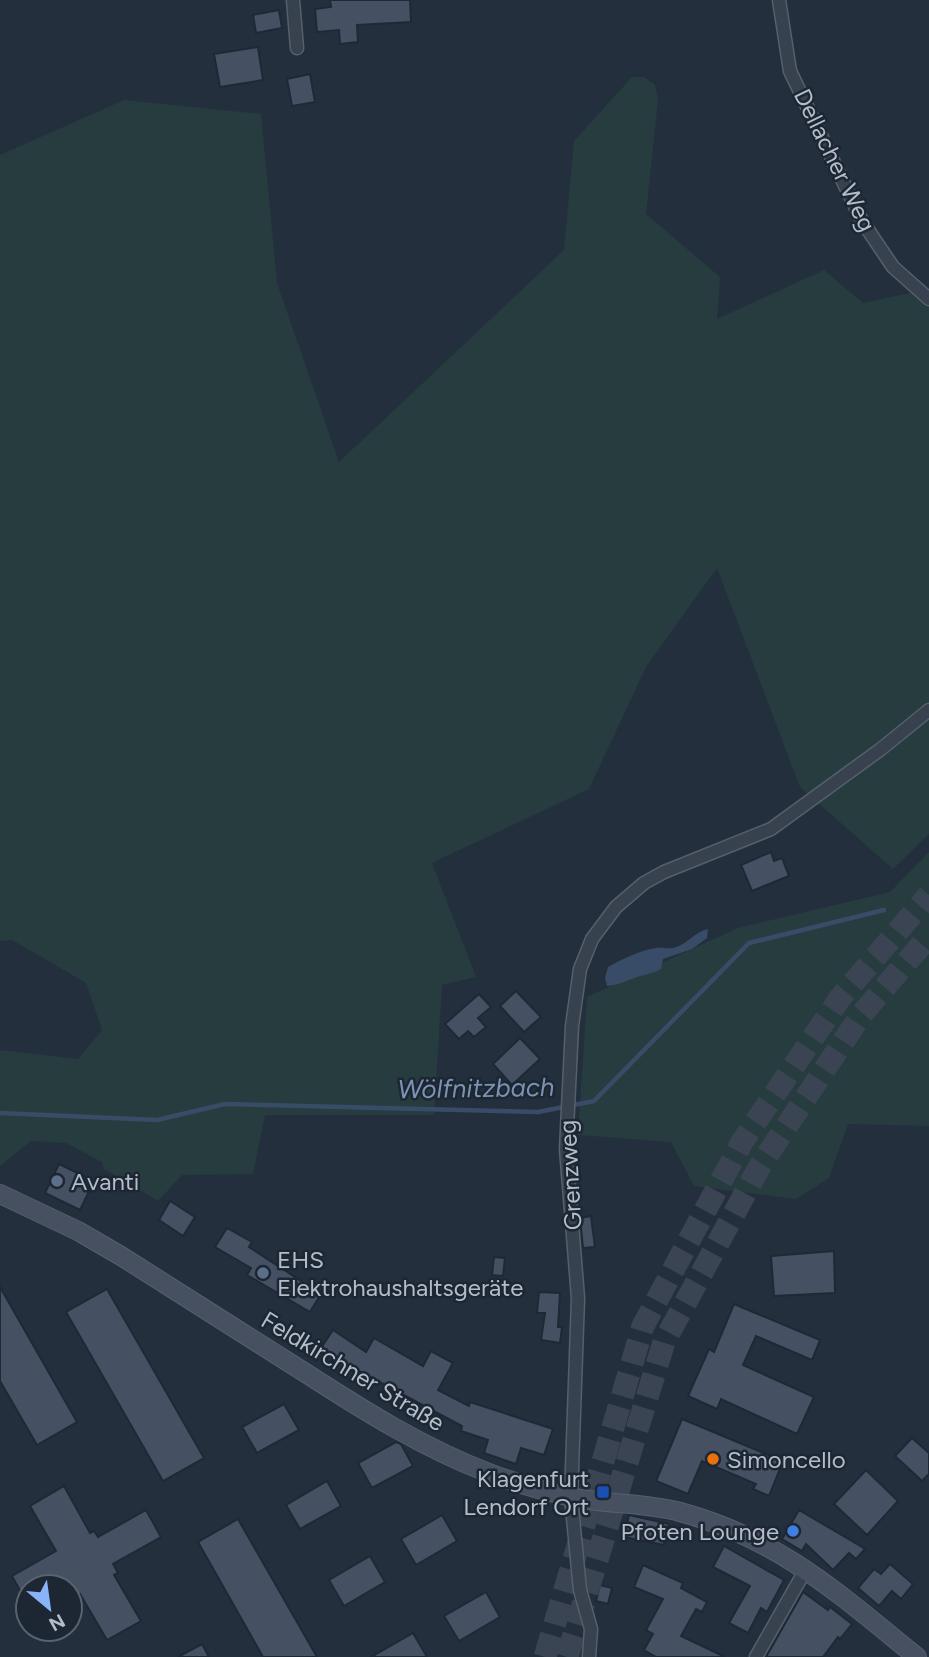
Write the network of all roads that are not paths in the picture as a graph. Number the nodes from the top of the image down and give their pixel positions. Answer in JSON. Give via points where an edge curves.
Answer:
{"nodes":[{"id":1,"x":293,"y":0,"type":"edge"},
{"id":2,"x":779,"y":0,"type":"edge"},
{"id":3,"x":297,"y":48,"type":"dead end"},
{"id":4,"x":929,"y":299,"type":"edge"},
{"id":5,"x":929,"y":710,"type":"edge"},
{"id":6,"x":0,"y":1194,"type":"edge"},
{"id":7,"x":572,"y":1497,"type":"junction"},
{"id":8,"x":806,"y":1569,"type":"junction"},
{"id":9,"x":589,"y":1657,"type":"edge"},
{"id":10,"x":756,"y":1657,"type":"edge"},
{"id":11,"x":917,"y":1657,"type":"edge"}],
"edges":[{"from":1,"to":3,"type":"street"},
{"from":2,"to":4,"type":"street","name":"Dellacher Weg","via":[[790,71],[862,221],[892,267]]},
{"from":5,"to":7,"type":"street","name":"Grenzweg","via":[[771,829],[644,883],[616,908],[592,939],[580,969],[566,1123],[578,1298]]},
{"from":6,"to":7,"type":"street","name":"Feldkirchner Straße","via":[[121,1256],[388,1424],[490,1474]]},
{"from":7,"to":8,"type":"street","name":"Feldkirchner Straße","via":[[652,1506],[720,1524]]},
{"from":7,"to":9,"type":"street","name":"Grenzweg","via":[[580,1590],[591,1629]]},
{"from":8,"to":10,"type":"street"},
{"from":8,"to":11,"type":"street","name":"Feldkirchner Straße"}]}
